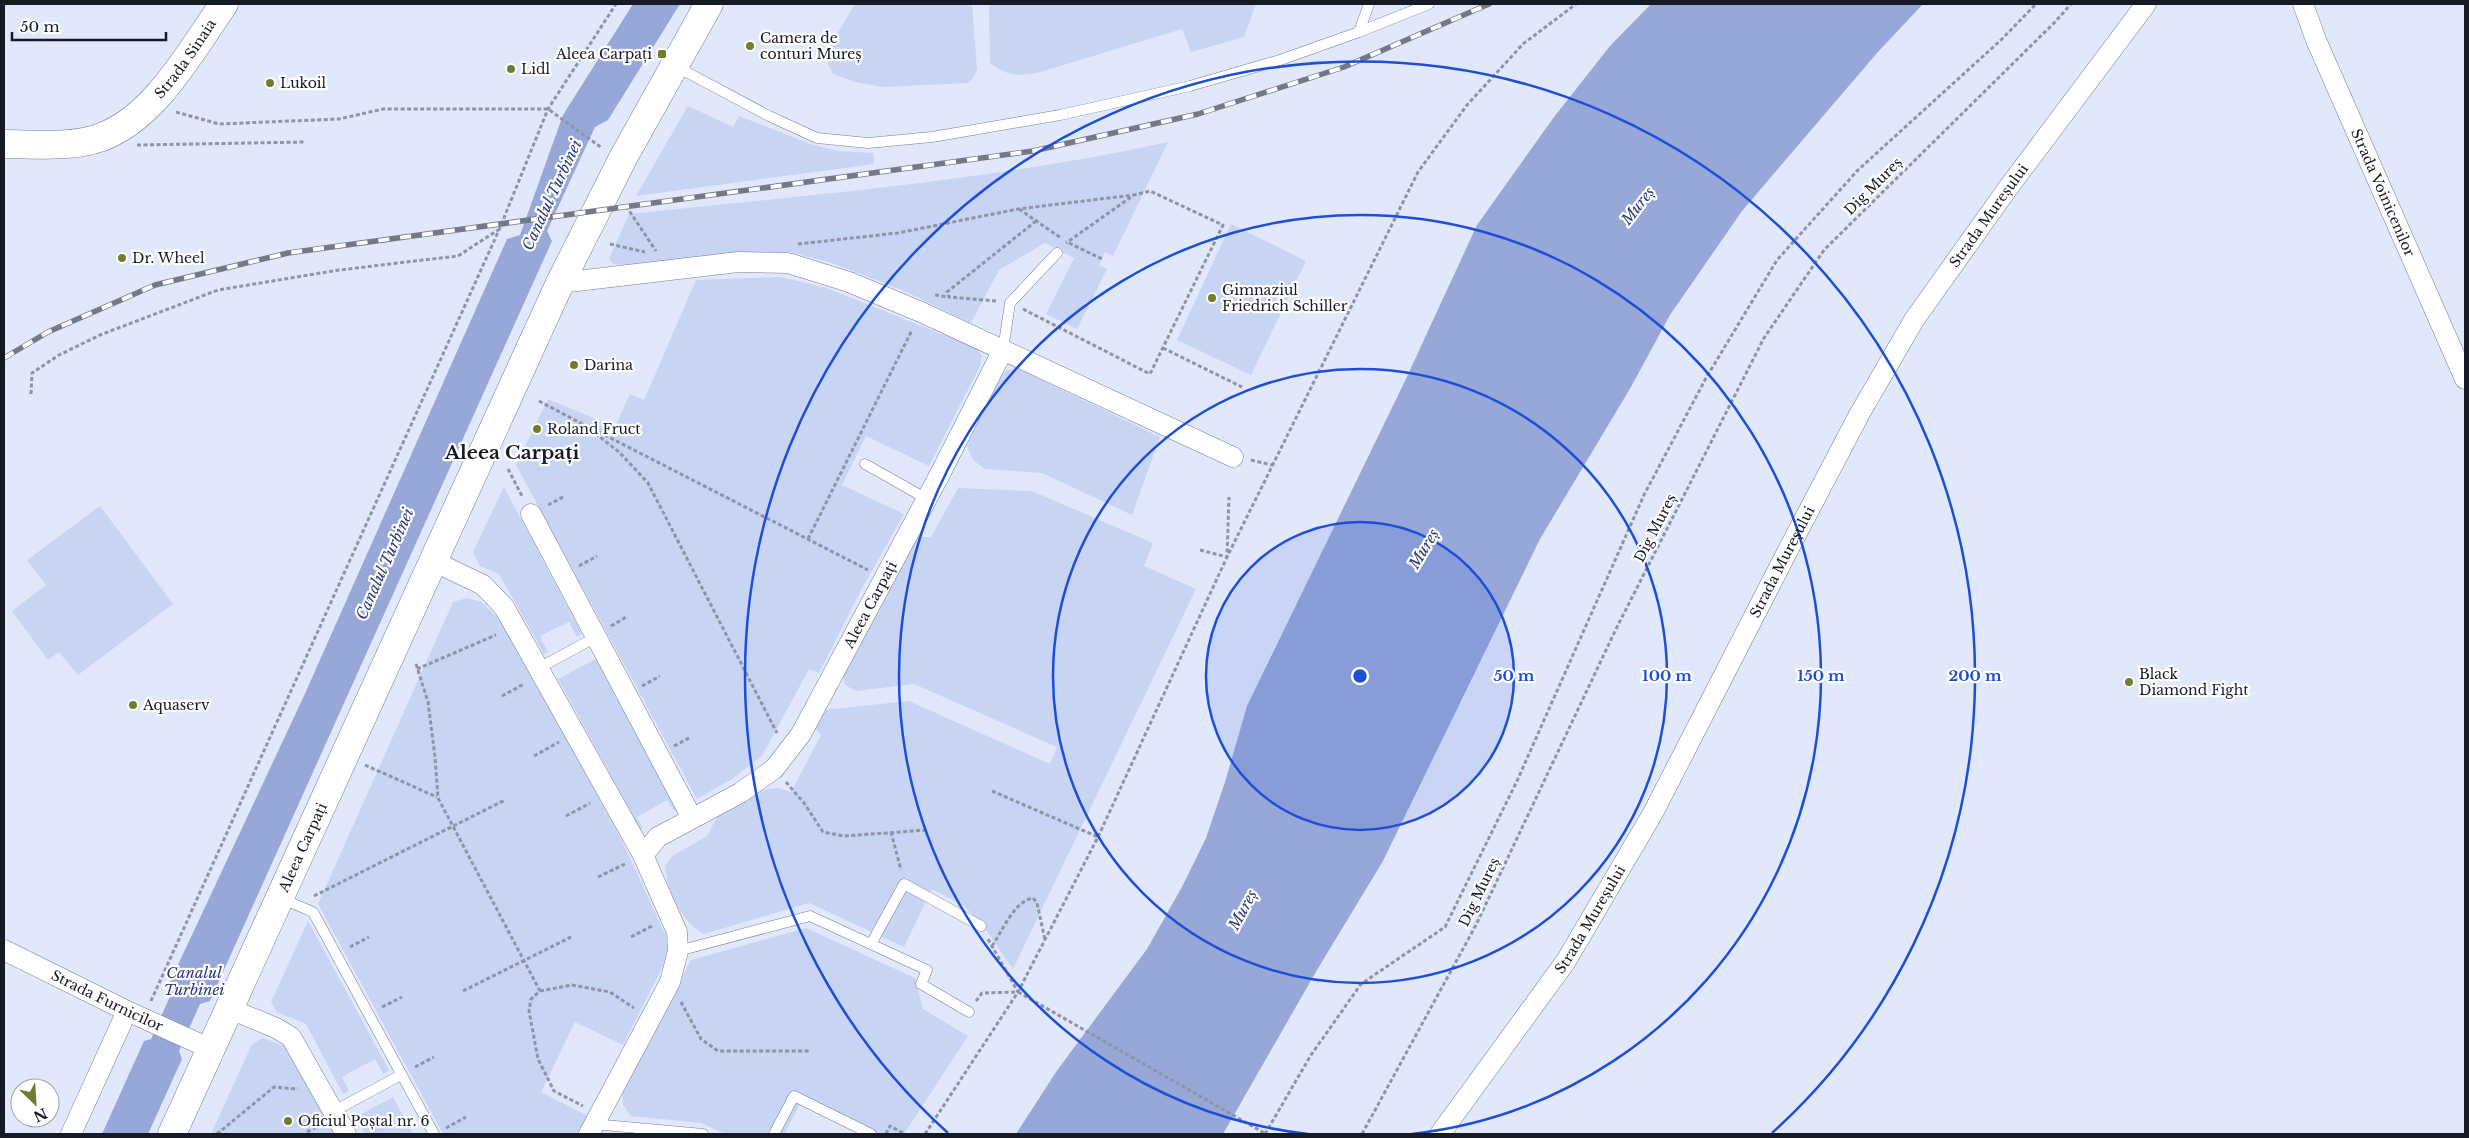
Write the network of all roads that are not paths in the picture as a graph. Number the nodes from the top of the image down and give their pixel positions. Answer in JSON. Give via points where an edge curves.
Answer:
{"nodes":[{"id":1,"x":224,"y":4,"type":"edge"},
{"id":2,"x":709,"y":4,"type":"edge"},
{"id":3,"x":1369,"y":4,"type":"edge"},
{"id":4,"x":1429,"y":4,"type":"edge"},
{"id":5,"x":2146,"y":4,"type":"edge"},
{"id":6,"x":2303,"y":4,"type":"edge"},
{"id":7,"x":1359,"y":32,"type":"junction"},
{"id":8,"x":673,"y":65,"type":"junction"},
{"id":9,"x":4,"y":144,"type":"edge"},
{"id":10,"x":1057,"y":253,"type":"road end"},
{"id":11,"x":560,"y":283,"type":"junction"},
{"id":12,"x":1003,"y":350,"type":"junction"},
{"id":13,"x":2465,"y":379,"type":"edge"},
{"id":14,"x":1233,"y":457,"type":"dead end"},
{"id":15,"x":865,"y":464,"type":"dead end"},
{"id":16,"x":927,"y":499,"type":"junction"},
{"id":17,"x":531,"y":514,"type":"road end"},
{"id":18,"x":433,"y":562,"type":"junction"},
{"id":19,"x":596,"y":637,"type":"junction"},
{"id":20,"x":540,"y":671,"type":"junction"},
{"id":21,"x":692,"y":818,"type":"junction"},
{"id":22,"x":643,"y":855,"type":"junction"},
{"id":23,"x":288,"y":902,"type":"junction"},
{"id":24,"x":981,"y":926,"type":"road end"},
{"id":25,"x":871,"y":944,"type":"junction"},
{"id":26,"x":4,"y":950,"type":"edge"},
{"id":27,"x":678,"y":951,"type":"junction"},
{"id":28,"x":230,"y":1009,"type":"junction"},
{"id":29,"x":969,"y":1012,"type":"dead end"},
{"id":30,"x":139,"y":1016,"type":"junction"},
{"id":31,"x":204,"y":1046,"type":"junction"},
{"id":32,"x":401,"y":1075,"type":"junction"},
{"id":33,"x":334,"y":1111,"type":"junction"},
{"id":34,"x":594,"y":1124,"type":"edge"},
{"id":35,"x":438,"y":1132,"type":"edge"},
{"id":36,"x":71,"y":1134,"type":"edge"},
{"id":37,"x":172,"y":1134,"type":"edge"},
{"id":38,"x":346,"y":1134,"type":"edge"},
{"id":39,"x":703,"y":1134,"type":"edge"},
{"id":40,"x":774,"y":1134,"type":"edge"},
{"id":41,"x":871,"y":1134,"type":"edge"},
{"id":42,"x":1440,"y":1134,"type":"edge"}],
"edges":[{"from":1,"to":9,"type":"street","name":"Strada Sinaia","via":[[144,112],[98,139],[72,143]]},
{"from":2,"to":8,"type":"street","name":"Aleea Carpați"},
{"from":3,"to":7,"type":"lane"},
{"from":4,"to":7,"type":"lane"},
{"from":5,"to":42,"type":"street","name":"Strada Mureșului","via":[[1919,312],[1851,431],[1648,821],[1566,961]]},
{"from":6,"to":13,"type":"street","name":"Strada Voinicenilor"},
{"from":7,"to":8,"type":"lane","via":[[1280,60],[1180,88],[1060,115],[932,137],[868,143],[817,138]]},
{"from":8,"to":11,"type":"street","name":"Aleea Carpați"},
{"from":10,"to":12,"type":"lane","via":[[1010,302]]},
{"from":11,"to":12,"type":"street","via":[[738,262],[788,263],[849,282]]},
{"from":11,"to":18,"type":"street","name":"Aleea Carpați"},
{"from":12,"to":14,"type":"street"},
{"from":12,"to":16,"type":"street","name":"Aleea Carpați"},
{"from":15,"to":16,"type":"lane"},
{"from":16,"to":21,"type":"street","name":"Aleea Carpați","via":[[801,734],[774,769],[740,793]]},
{"from":17,"to":19,"type":"street"},
{"from":18,"to":20,"type":"street","via":[[483,585],[504,607]]},
{"from":18,"to":23,"type":"street","name":"Aleea Carpați"},
{"from":19,"to":20,"type":"lane"},
{"from":19,"to":21,"type":"street"},
{"from":20,"to":22,"type":"street"},
{"from":21,"to":22,"type":"street","name":"Aleea Carpați","via":[[658,837]]},
{"from":22,"to":27,"type":"street","via":[[677,932]]},
{"from":23,"to":28,"type":"street","name":"Aleea Carpați"},
{"from":23,"to":32,"type":"lane","via":[[313,912]]},
{"from":24,"to":25,"type":"lane","via":[[904,884]]},
{"from":25,"to":27,"type":"lane","via":[[810,916]]},
{"from":25,"to":29,"type":"lane","via":[[927,970],[921,984]]},
{"from":26,"to":30,"type":"street","name":"Strada Furnicilor"},
{"from":27,"to":34,"type":"street","via":[[670,982]]},
{"from":28,"to":31,"type":"street","name":"Aleea Carpați"},
{"from":28,"to":33,"type":"street","via":[[291,1037]]},
{"from":30,"to":31,"type":"street","name":"Strada Furnicilor"},
{"from":30,"to":36,"type":"street"},
{"from":31,"to":37,"type":"street","name":"Aleea Carpați"},
{"from":32,"to":33,"type":"lane"},
{"from":32,"to":35,"type":"lane"},
{"from":33,"to":38,"type":"street"},
{"from":34,"to":39,"type":"lane"},
{"from":40,"to":41,"type":"lane","via":[[794,1096]]}]}
